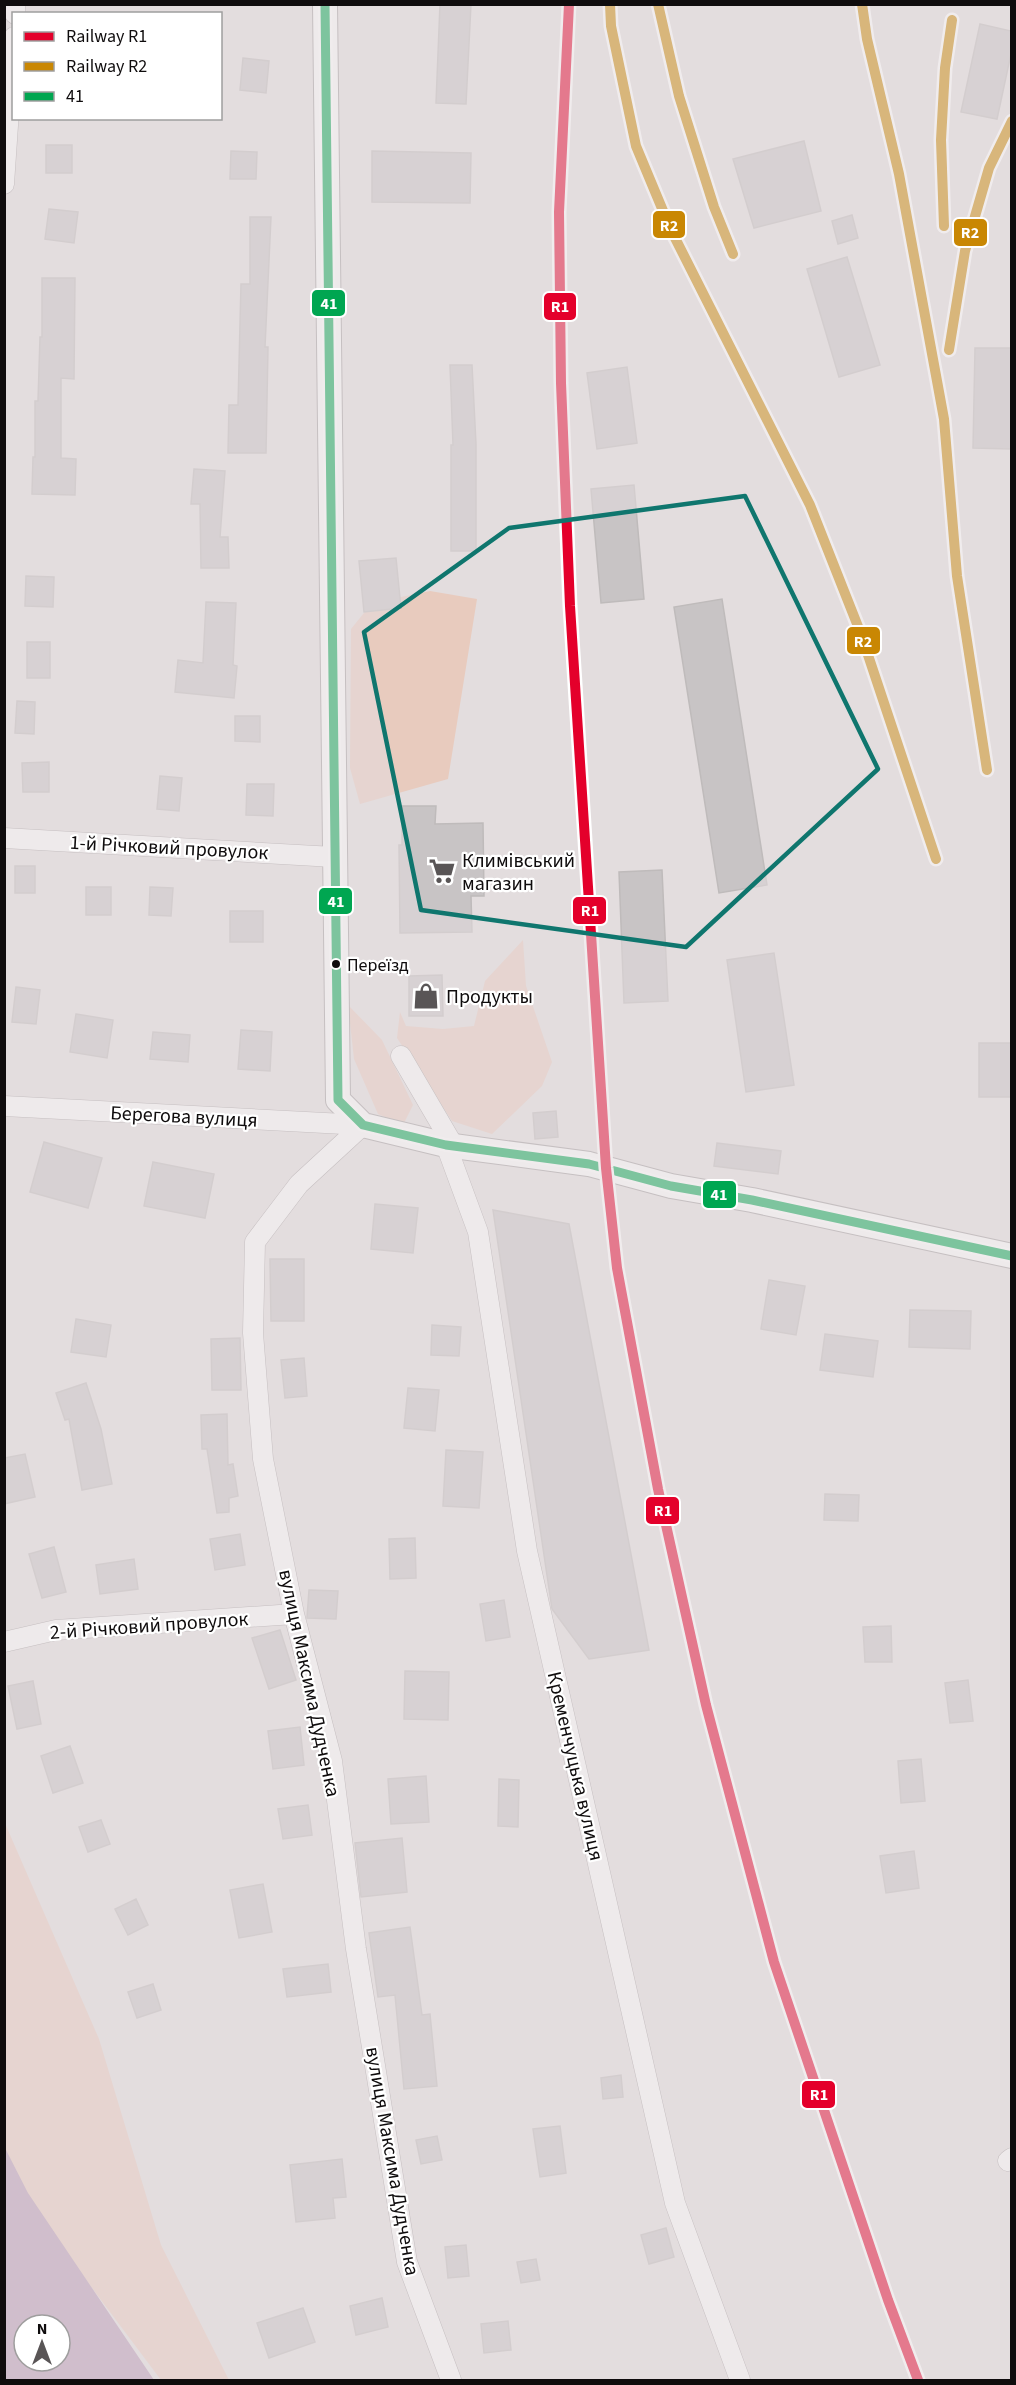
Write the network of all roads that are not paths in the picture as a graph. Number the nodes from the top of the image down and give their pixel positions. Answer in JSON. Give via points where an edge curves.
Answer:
{"nodes":[{"id":1,"x":325,"y":4,"type":"edge"},
{"id":2,"x":12,"y":66,"type":"edge"},
{"id":3,"x":4,"y":184,"type":"edge"},
{"id":4,"x":4,"y":838,"type":"edge"},
{"id":5,"x":334,"y":857,"type":"junction"},
{"id":6,"x":401,"y":1056,"type":"dead end"},
{"id":7,"x":4,"y":1106,"type":"edge"},
{"id":8,"x":363,"y":1125,"type":"junction"},
{"id":9,"x":449,"y":1145,"type":"junction"},
{"id":10,"x":1011,"y":1256,"type":"edge"},
{"id":11,"x":294,"y":1614,"type":"junction"},
{"id":12,"x":4,"y":1642,"type":"edge"},
{"id":13,"x":451,"y":2380,"type":"edge"},
{"id":14,"x":740,"y":2380,"type":"edge"}],
"edges":[{"from":1,"to":5,"type":"street"},
{"from":2,"to":3,"type":"street"},
{"from":4,"to":5,"type":"street","name":"1-й Річковий провулок"},
{"from":5,"to":8,"type":"street","via":[[338,1100]]},
{"from":6,"to":9,"type":"street","name":"Кременчуцька вулиця"},
{"from":7,"to":8,"type":"street","name":"Берегова вулиця"},
{"from":8,"to":9,"type":"street"},
{"from":8,"to":11,"type":"street","name":"вулиця Максима Дудченка","via":[[299,1184],[255,1242],[253,1333],[263,1459]]},
{"from":9,"to":10,"type":"street","via":[[589,1164],[671,1186]]},
{"from":9,"to":14,"type":"street","name":"Кременчуцька вулиця","via":[[478,1232],[528,1551],[675,2203]]},
{"from":11,"to":12,"type":"street","name":"2-й Річковий провулок","via":[[56,1630]]},
{"from":11,"to":13,"type":"street","name":"вулиця Максима Дудченка","via":[[332,1761],[356,1949],[407,2262]]}]}
